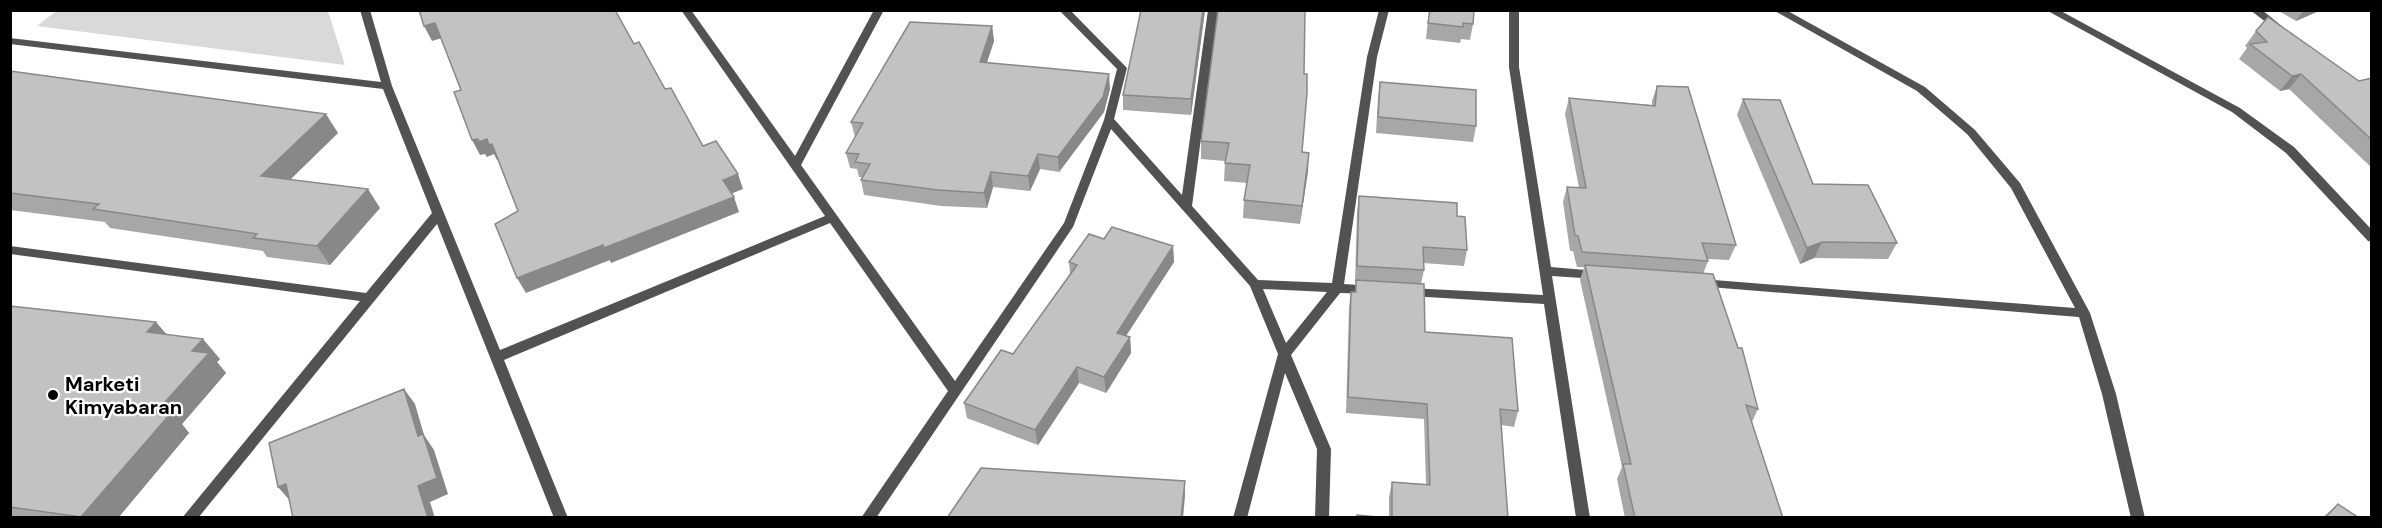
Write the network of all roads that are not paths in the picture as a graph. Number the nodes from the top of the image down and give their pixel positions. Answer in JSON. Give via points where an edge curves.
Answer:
{"nodes":[{"id":1,"x":365,"y":10,"type":"edge"},
{"id":2,"x":686,"y":10,"type":"edge"},
{"id":3,"x":879,"y":10,"type":"edge"},
{"id":4,"x":1064,"y":10,"type":"edge"},
{"id":5,"x":1213,"y":10,"type":"edge"},
{"id":6,"x":1384,"y":10,"type":"edge"},
{"id":7,"x":1514,"y":10,"type":"edge"},
{"id":8,"x":1778,"y":10,"type":"edge"},
{"id":9,"x":2051,"y":10,"type":"edge"},
{"id":10,"x":2255,"y":10,"type":"edge"},
{"id":11,"x":2292,"y":36,"type":"edge"},
{"id":12,"x":10,"y":41,"type":"edge"},
{"id":13,"x":387,"y":86,"type":"junction"},
{"id":14,"x":1109,"y":120,"type":"junction"},
{"id":15,"x":796,"y":165,"type":"junction"},
{"id":16,"x":1186,"y":207,"type":"junction"},
{"id":17,"x":438,"y":214,"type":"junction"},
{"id":18,"x":833,"y":217,"type":"junction"},
{"id":19,"x":2372,"y":237,"type":"edge"},
{"id":20,"x":10,"y":250,"type":"edge"},
{"id":21,"x":1545,"y":271,"type":"junction"},
{"id":22,"x":1615,"y":276,"type":"edge"},
{"id":23,"x":1685,"y":282,"type":"edge"},
{"id":24,"x":1255,"y":284,"type":"junction"},
{"id":25,"x":1337,"y":288,"type":"junction"},
{"id":26,"x":370,"y":298,"type":"junction"},
{"id":27,"x":1550,"y":300,"type":"junction"},
{"id":28,"x":2084,"y":313,"type":"junction"},
{"id":29,"x":1284,"y":354,"type":"junction"},
{"id":30,"x":497,"y":357,"type":"junction"},
{"id":31,"x":955,"y":391,"type":"junction"},
{"id":32,"x":189,"y":518,"type":"edge"},
{"id":33,"x":561,"y":518,"type":"edge"},
{"id":34,"x":868,"y":518,"type":"edge"},
{"id":35,"x":1240,"y":518,"type":"edge"},
{"id":36,"x":1322,"y":518,"type":"edge"},
{"id":37,"x":1583,"y":518,"type":"edge"},
{"id":38,"x":2138,"y":518,"type":"edge"}],
"edges":[{"from":1,"to":13,"type":"street"},
{"from":2,"to":15,"type":"street"},
{"from":3,"to":15,"type":"street"},
{"from":4,"to":14,"type":"street","via":[[1122,68]]},
{"from":5,"to":16,"type":"street"},
{"from":6,"to":25,"type":"street","via":[[1372,57]]},
{"from":7,"to":21,"type":"street","via":[[1514,67]]},
{"from":8,"to":28,"type":"street","via":[[1921,89],[1971,132],[2016,186]]},
{"from":9,"to":19,"type":"street","via":[[2236,110],[2290,150]]},
{"from":10,"to":11,"type":"street"},
{"from":12,"to":13,"type":"street"},
{"from":13,"to":17,"type":"street"},
{"from":14,"to":16,"type":"street"},
{"from":14,"to":31,"type":"street","via":[[1069,224]]},
{"from":15,"to":18,"type":"street"},
{"from":16,"to":24,"type":"street"},
{"from":17,"to":26,"type":"street"},
{"from":17,"to":30,"type":"street"},
{"from":18,"to":30,"type":"street"},
{"from":18,"to":31,"type":"street"},
{"from":20,"to":26,"type":"street"},
{"from":21,"to":22,"type":"street"},
{"from":21,"to":27,"type":"street"},
{"from":23,"to":28,"type":"street"},
{"from":24,"to":25,"type":"street"},
{"from":24,"to":29,"type":"street"},
{"from":25,"to":27,"type":"street"},
{"from":25,"to":29,"type":"street"},
{"from":26,"to":32,"type":"street"},
{"from":27,"to":37,"type":"street"},
{"from":28,"to":38,"type":"street","via":[[2109,394]]},
{"from":29,"to":35,"type":"street"},
{"from":29,"to":36,"type":"street","via":[[1324,449]]},
{"from":30,"to":33,"type":"street"},
{"from":31,"to":34,"type":"street"}]}
